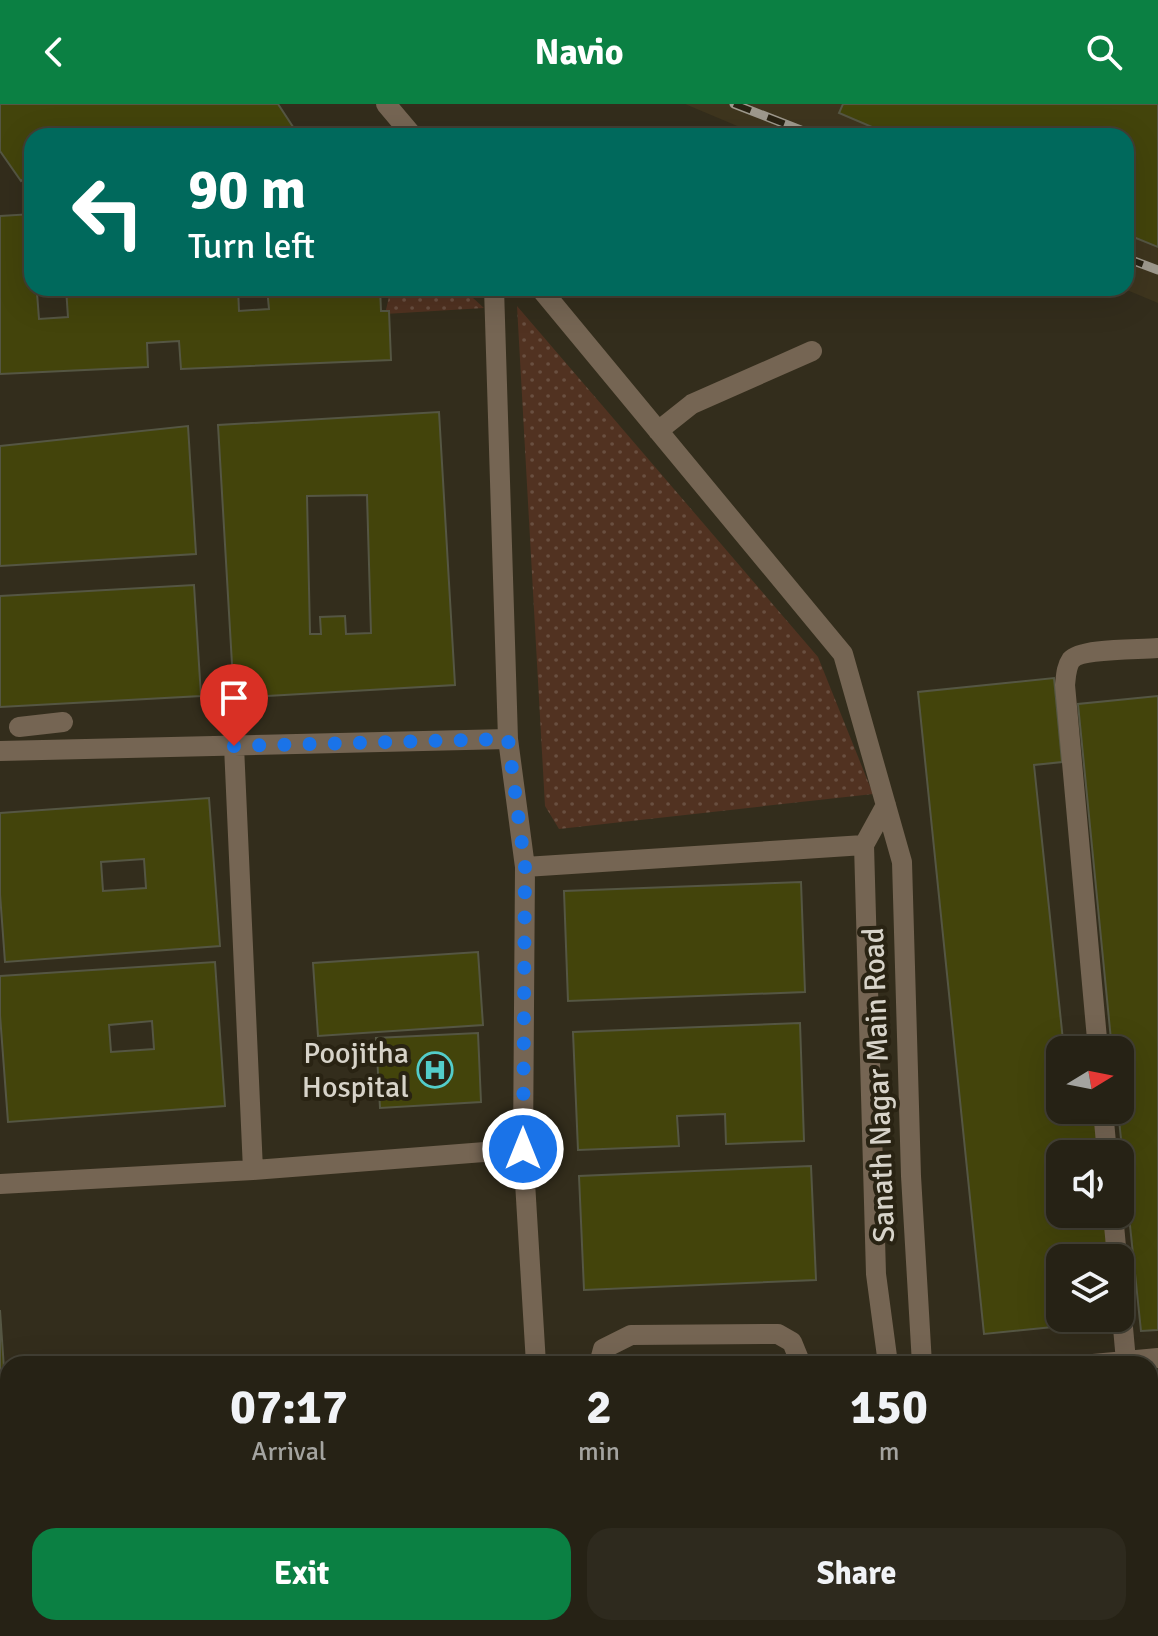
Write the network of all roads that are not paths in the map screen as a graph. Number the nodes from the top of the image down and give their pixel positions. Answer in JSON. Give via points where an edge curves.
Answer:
{"nodes":[{"id":1,"x":386,"y":104,"type":"edge"},
{"id":2,"x":406,"y":128,"type":"edge"},
{"id":3,"x":494,"y":296,"type":"edge"},
{"id":4,"x":547,"y":296,"type":"edge"},
{"id":5,"x":812,"y":351,"type":"dead end"},
{"id":6,"x":658,"y":431,"type":"junction"},
{"id":7,"x":1158,"y":648,"type":"edge"},
{"id":8,"x":10,"y":728,"type":"edge"},
{"id":9,"x":508,"y":739,"type":"junction"},
{"id":10,"x":234,"y":746,"type":"junction"},
{"id":11,"x":44,"y":750,"type":"junction"},
{"id":12,"x":10,"y":751,"type":"edge"},
{"id":13,"x":886,"y":805,"type":"junction"},
{"id":14,"x":864,"y":845,"type":"junction"},
{"id":15,"x":525,"y":867,"type":"junction"},
{"id":16,"x":1097,"y":1036,"type":"edge"},
{"id":17,"x":523,"y":1149,"type":"junction"},
{"id":18,"x":253,"y":1170,"type":"junction"},
{"id":19,"x":0,"y":1184,"type":"edge"},
{"id":20,"x":1123,"y":1332,"type":"edge"},
{"id":21,"x":536,"y":1356,"type":"edge"},
{"id":22,"x":601,"y":1356,"type":"edge"},
{"id":23,"x":798,"y":1356,"type":"edge"},
{"id":24,"x":887,"y":1356,"type":"edge"},
{"id":25,"x":922,"y":1356,"type":"edge"},
{"id":26,"x":1126,"y":1356,"type":"edge"}],
"edges":[{"from":1,"to":2,"type":"street"},
{"from":3,"to":9,"type":"street"},
{"from":4,"to":6,"type":"street","name":"Sanath Nagar Main Road"},
{"from":5,"to":6,"type":"street","via":[[692,404]]},
{"from":6,"to":13,"type":"street","name":"Sanath Nagar Main Road","via":[[843,654]]},
{"from":7,"to":16,"type":"street","via":[[1084,653],[1072,658],[1067,668]]},
{"from":8,"to":11,"type":"street","via":[[53,723]]},
{"from":8,"to":12,"type":"street"},
{"from":9,"to":10,"type":"street"},
{"from":9,"to":15,"type":"street"},
{"from":10,"to":11,"type":"street"},
{"from":10,"to":18,"type":"street"},
{"from":11,"to":12,"type":"street"},
{"from":13,"to":14,"type":"street"},
{"from":13,"to":25,"type":"street","name":"Sanath Nagar Main Road","via":[[902,862]]},
{"from":14,"to":15,"type":"street"},
{"from":14,"to":24,"type":"street","via":[[876,1274]]},
{"from":15,"to":17,"type":"street"},
{"from":17,"to":18,"type":"street"},
{"from":17,"to":21,"type":"street"},
{"from":18,"to":19,"type":"street"},
{"from":20,"to":26,"type":"street"},
{"from":22,"to":23,"type":"street","via":[[603,1349],[631,1335],[763,1334],[792,1342]]}]}
